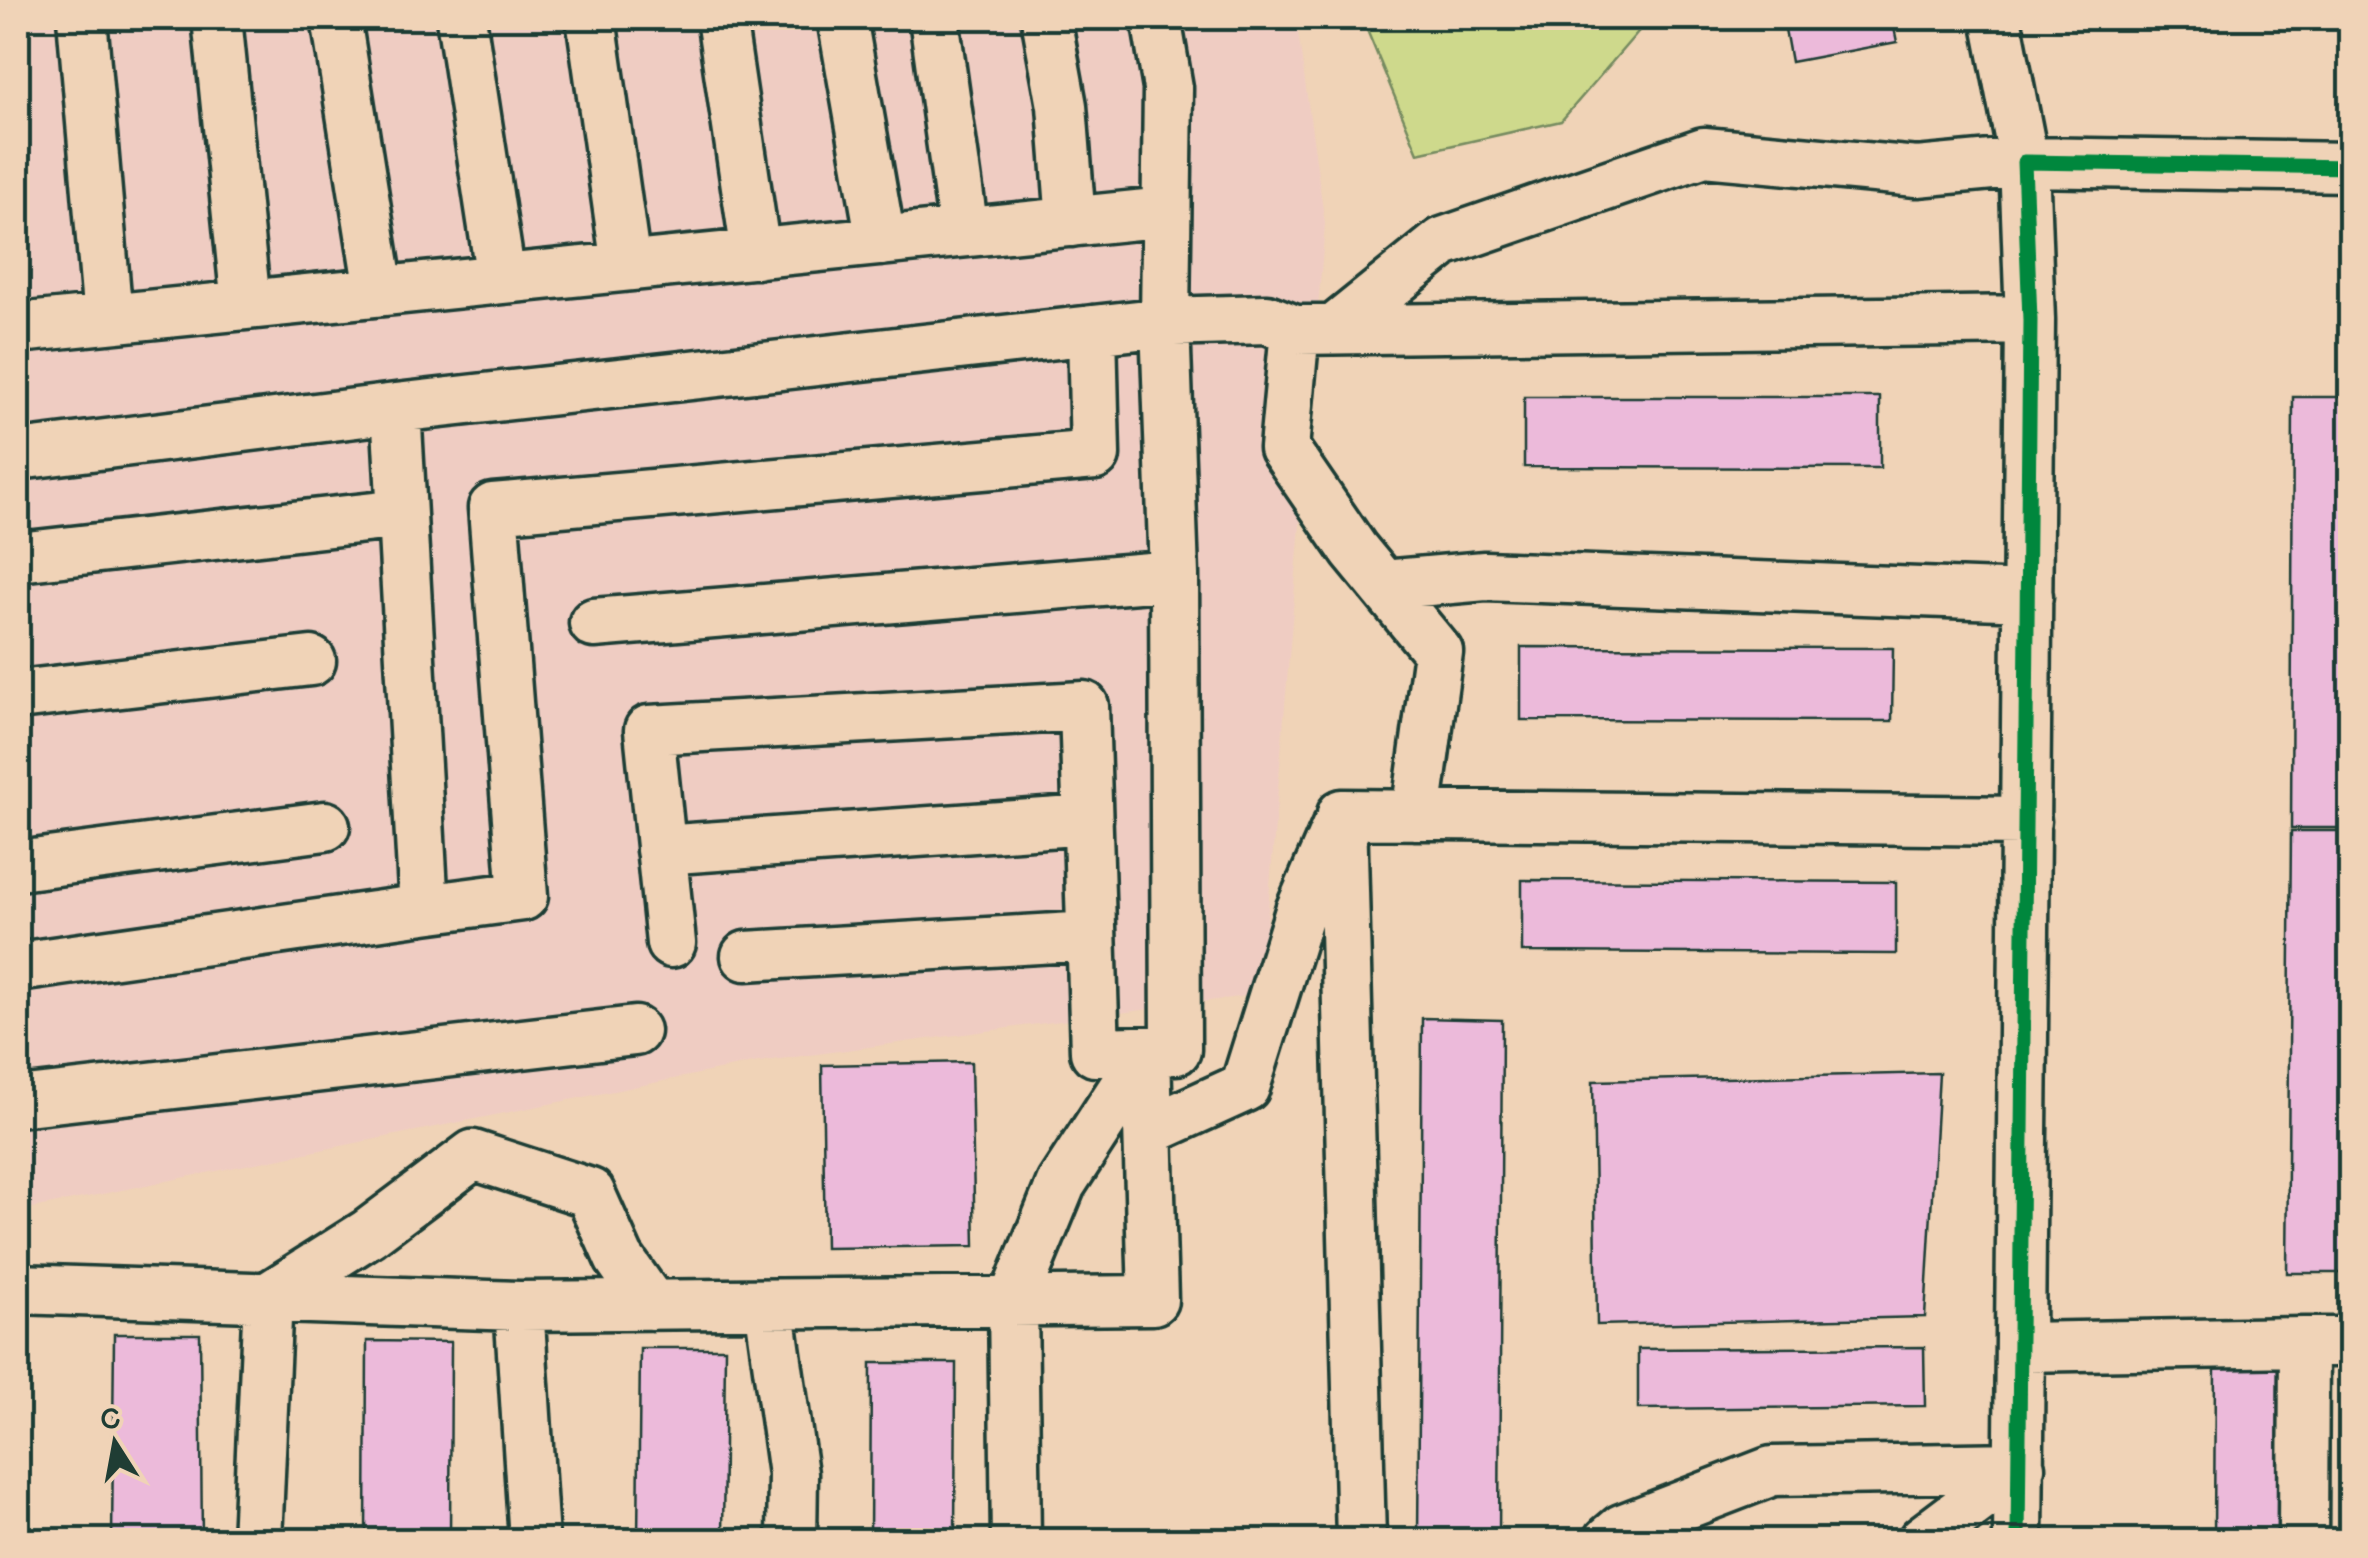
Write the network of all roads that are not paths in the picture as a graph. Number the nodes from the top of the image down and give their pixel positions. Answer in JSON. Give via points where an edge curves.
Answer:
{"nodes":[{"id":1,"x":82,"y":18,"type":"edge"},
{"id":2,"x":217,"y":18,"type":"edge"},
{"id":3,"x":336,"y":18,"type":"edge"},
{"id":4,"x":461,"y":18,"type":"edge"},
{"id":5,"x":591,"y":18,"type":"edge"},
{"id":6,"x":722,"y":18,"type":"edge"},
{"id":7,"x":842,"y":18,"type":"edge"},
{"id":8,"x":934,"y":18,"type":"edge"},
{"id":9,"x":1046,"y":18,"type":"edge"},
{"id":10,"x":1156,"y":18,"type":"edge"},
{"id":11,"x":1996,"y":18,"type":"edge"},
{"id":12,"x":2024,"y":162,"type":"junction"},
{"id":13,"x":2350,"y":168,"type":"edge"},
{"id":14,"x":1166,"y":212,"type":"junction"},
{"id":15,"x":1072,"y":222,"type":"junction"},
{"id":16,"x":964,"y":232,"type":"junction"},
{"id":17,"x":880,"y":241,"type":"junction"},
{"id":18,"x":756,"y":254,"type":"junction"},
{"id":19,"x":626,"y":266,"type":"junction"},
{"id":20,"x":500,"y":279,"type":"junction"},
{"id":21,"x":379,"y":291,"type":"junction"},
{"id":22,"x":246,"y":305,"type":"junction"},
{"id":23,"x":108,"y":319,"type":"junction"},
{"id":24,"x":2030,"y":320,"type":"junction"},
{"id":25,"x":1165,"y":322,"type":"junction"},
{"id":26,"x":18,"y":328,"type":"edge"},
{"id":27,"x":1092,"y":330,"type":"junction"},
{"id":28,"x":1315,"y":330,"type":"junction"},
{"id":29,"x":396,"y":408,"type":"junction"},
{"id":30,"x":18,"y":455,"type":"edge"},
{"id":31,"x":401,"y":514,"type":"junction"},
{"id":32,"x":18,"y":557,"type":"edge"},
{"id":33,"x":1174,"y":575,"type":"junction"},
{"id":34,"x":1383,"y":585,"type":"junction"},
{"id":35,"x":2028,"y":596,"type":"junction"},
{"id":36,"x":594,"y":623,"type":"dead end"},
{"id":37,"x":312,"y":661,"type":"dead end"},
{"id":38,"x":18,"y":695,"type":"edge"},
{"id":39,"x":1342,"y":814,"type":"junction"},
{"id":40,"x":1416,"y":815,"type":"junction"},
{"id":41,"x":1088,"y":820,"type":"junction"},
{"id":42,"x":2026,"y":820,"type":"junction"},
{"id":43,"x":325,"y":826,"type":"dead end"},
{"id":44,"x":661,"y":850,"type":"junction"},
{"id":45,"x":18,"y":866,"type":"edge"},
{"id":46,"x":424,"y":910,"type":"junction"},
{"id":47,"x":1091,"y":936,"type":"junction"},
{"id":48,"x":671,"y":943,"type":"dead end"},
{"id":49,"x":746,"y":956,"type":"dead end"},
{"id":50,"x":18,"y":967,"type":"edge"},
{"id":51,"x":635,"y":1031,"type":"dead end"},
{"id":52,"x":1146,"y":1052,"type":"junction"},
{"id":53,"x":18,"y":1102,"type":"edge"},
{"id":54,"x":1148,"y":1131,"type":"junction"},
{"id":55,"x":18,"y":1289,"type":"edge"},
{"id":56,"x":268,"y":1297,"type":"junction"},
{"id":57,"x":1014,"y":1302,"type":"junction"},
{"id":58,"x":652,"y":1304,"type":"junction"},
{"id":59,"x":769,"y":1304,"type":"junction"},
{"id":60,"x":519,"y":1306,"type":"junction"},
{"id":61,"x":2304,"y":1342,"type":"junction"},
{"id":62,"x":2350,"y":1342,"type":"edge"},
{"id":63,"x":2022,"y":1348,"type":"junction"},
{"id":64,"x":2020,"y":1467,"type":"junction"},
{"id":65,"x":1619,"y":1537,"type":"edge"},
{"id":66,"x":257,"y":1540,"type":"edge"},
{"id":67,"x":534,"y":1540,"type":"edge"},
{"id":68,"x":792,"y":1540,"type":"edge"},
{"id":69,"x":1016,"y":1540,"type":"edge"},
{"id":70,"x":1361,"y":1540,"type":"edge"},
{"id":71,"x":1923,"y":1540,"type":"edge"},
{"id":72,"x":2018,"y":1540,"type":"edge"},
{"id":73,"x":2303,"y":1540,"type":"edge"}],
"edges":[{"from":1,"to":23,"type":"street"},
{"from":2,"to":22,"type":"street"},
{"from":3,"to":21,"type":"street"},
{"from":4,"to":20,"type":"street"},
{"from":5,"to":19,"type":"street"},
{"from":6,"to":18,"type":"street"},
{"from":7,"to":17,"type":"street"},
{"from":8,"to":16,"type":"street"},
{"from":9,"to":15,"type":"street"},
{"from":10,"to":14,"type":"street","via":[[1168,88]]},
{"from":11,"to":12,"type":"street"},
{"from":12,"to":13,"type":"street"},
{"from":12,"to":24,"type":"street"},
{"from":12,"to":28,"type":"street","via":[[1917,172],[1704,152],[1443,242]]},
{"from":14,"to":15,"type":"street"},
{"from":14,"to":25,"type":"street"},
{"from":15,"to":16,"type":"street"},
{"from":16,"to":17,"type":"street"},
{"from":17,"to":18,"type":"street"},
{"from":18,"to":19,"type":"street"},
{"from":19,"to":20,"type":"street"},
{"from":20,"to":21,"type":"street"},
{"from":21,"to":22,"type":"street"},
{"from":22,"to":23,"type":"street"},
{"from":23,"to":26,"type":"street"},
{"from":24,"to":28,"type":"street"},
{"from":24,"to":35,"type":"street"},
{"from":25,"to":27,"type":"street"},
{"from":25,"to":28,"type":"street","via":[[1268,319]]},
{"from":25,"to":33,"type":"street"},
{"from":27,"to":29,"type":"street"},
{"from":27,"to":46,"type":"street","via":[[1094,455],[492,508],[522,896]]},
{"from":28,"to":34,"type":"street","via":[[1284,448]]},
{"from":29,"to":30,"type":"street"},
{"from":29,"to":31,"type":"street"},
{"from":31,"to":32,"type":"street"},
{"from":31,"to":46,"type":"street"},
{"from":33,"to":36,"type":"street"},
{"from":33,"to":52,"type":"street","via":[[1176,1050]]},
{"from":34,"to":35,"type":"street","via":[[1485,576]]},
{"from":34,"to":40,"type":"street","via":[[1438,652]]},
{"from":35,"to":42,"type":"street"},
{"from":37,"to":38,"type":"street"},
{"from":39,"to":40,"type":"street"},
{"from":39,"to":54,"type":"street","via":[[1300,911],[1245,1087]]},
{"from":39,"to":70,"type":"street"},
{"from":40,"to":42,"type":"street"},
{"from":41,"to":44,"type":"street"},
{"from":41,"to":44,"type":"street","via":[[1084,706],[649,730]]},
{"from":41,"to":47,"type":"street"},
{"from":42,"to":63,"type":"street"},
{"from":43,"to":45,"type":"street"},
{"from":44,"to":48,"type":"street"},
{"from":46,"to":50,"type":"street"},
{"from":47,"to":49,"type":"street"},
{"from":47,"to":52,"type":"street","via":[[1095,1052]]},
{"from":51,"to":53,"type":"street"},
{"from":52,"to":54,"type":"street"},
{"from":52,"to":57,"type":"street","via":[[1061,1184]]},
{"from":54,"to":57,"type":"street","via":[[1153,1300]]},
{"from":55,"to":56,"type":"street"},
{"from":56,"to":58,"type":"street","via":[[473,1155],[590,1193],[619,1258]]},
{"from":56,"to":60,"type":"street"},
{"from":56,"to":66,"type":"street"},
{"from":57,"to":59,"type":"street"},
{"from":57,"to":69,"type":"street"},
{"from":58,"to":59,"type":"street"},
{"from":58,"to":60,"type":"street"},
{"from":59,"to":68,"type":"street","via":[[793,1474]]},
{"from":60,"to":67,"type":"street"},
{"from":61,"to":62,"type":"street"},
{"from":61,"to":63,"type":"street"},
{"from":61,"to":73,"type":"street"},
{"from":63,"to":64,"type":"street"},
{"from":64,"to":65,"type":"street","via":[[1772,1470]]},
{"from":64,"to":71,"type":"street"},
{"from":64,"to":72,"type":"street"}]}
